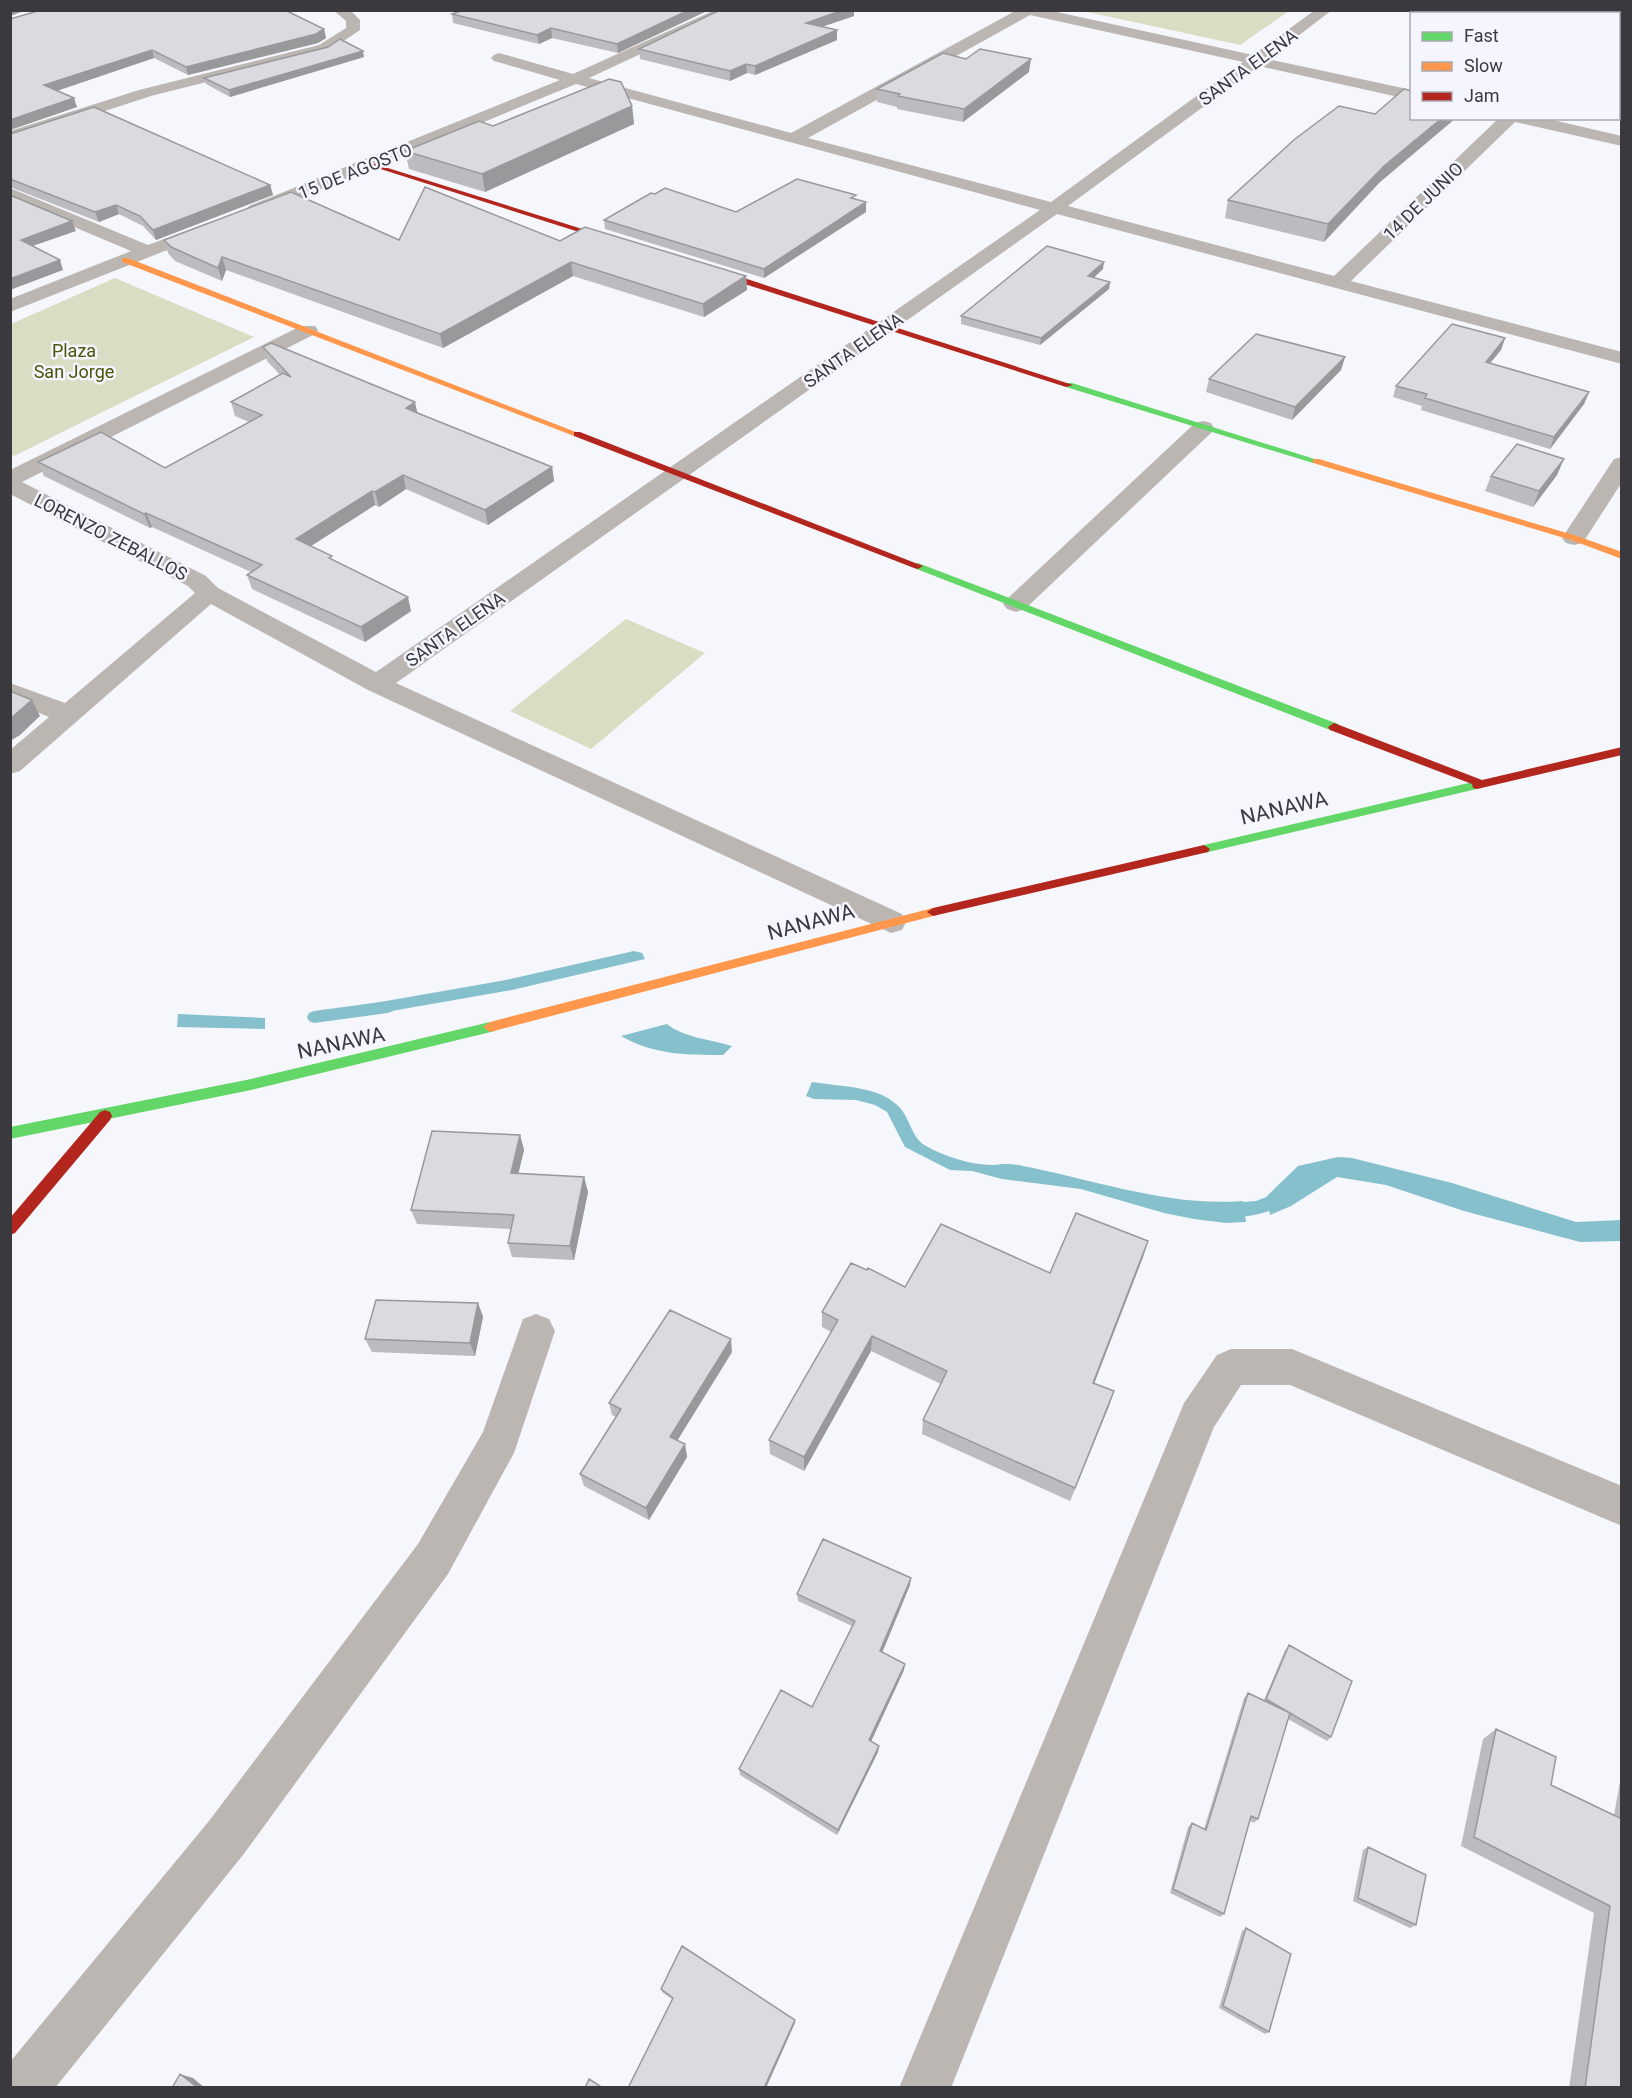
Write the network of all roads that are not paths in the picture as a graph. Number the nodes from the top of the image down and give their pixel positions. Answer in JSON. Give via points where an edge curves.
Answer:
{"nodes":[{"id":1,"x":340,"y":10,"type":"edge"},
{"id":2,"x":728,"y":10,"type":"edge"},
{"id":3,"x":1325,"y":10,"type":"edge"},
{"id":4,"x":1027,"y":11,"type":"edge"},
{"id":5,"x":499,"y":58,"type":"dead end"},
{"id":6,"x":1258,"y":61,"type":"junction"},
{"id":7,"x":578,"y":80,"type":"junction"},
{"id":8,"x":1410,"y":95,"type":"edge"},
{"id":9,"x":1507,"y":120,"type":"edge"},
{"id":10,"x":1529,"y":120,"type":"edge"},
{"id":11,"x":10,"y":137,"type":"edge"},
{"id":12,"x":793,"y":139,"type":"junction"},
{"id":13,"x":1622,"y":141,"type":"edge"},
{"id":14,"x":373,"y":165,"type":"junction"},
{"id":15,"x":10,"y":193,"type":"edge"},
{"id":16,"x":1054,"y":208,"type":"junction"},
{"id":17,"x":243,"y":214,"type":"edge"},
{"id":18,"x":222,"y":222,"type":"edge"},
{"id":19,"x":636,"y":247,"type":"edge"},
{"id":20,"x":146,"y":251,"type":"junction"},
{"id":21,"x":125,"y":260,"type":"junction"},
{"id":22,"x":693,"y":264,"type":"edge"},
{"id":23,"x":1338,"y":283,"type":"junction"},
{"id":24,"x":10,"y":306,"type":"edge"},
{"id":25,"x":888,"y":325,"type":"junction"},
{"id":26,"x":308,"y":330,"type":"junction"},
{"id":27,"x":1622,"y":358,"type":"edge"},
{"id":28,"x":1203,"y":428,"type":"junction"},
{"id":29,"x":1622,"y":464,"type":"edge"},
{"id":30,"x":676,"y":473,"type":"junction"},
{"id":31,"x":10,"y":479,"type":"edge"},
{"id":32,"x":10,"y":485,"type":"edge"},
{"id":33,"x":1574,"y":538,"type":"junction"},
{"id":34,"x":1622,"y":556,"type":"edge"},
{"id":35,"x":208,"y":593,"type":"junction"},
{"id":36,"x":1016,"y":604,"type":"junction"},
{"id":37,"x":377,"y":684,"type":"junction"},
{"id":38,"x":10,"y":692,"type":"edge"},
{"id":39,"x":68,"y":714,"type":"junction"},
{"id":40,"x":1622,"y":751,"type":"edge"},
{"id":41,"x":10,"y":765,"type":"edge"},
{"id":42,"x":1479,"y":783,"type":"junction"},
{"id":43,"x":891,"y":922,"type":"junction"},
{"id":44,"x":105,"y":1116,"type":"junction"},
{"id":45,"x":35,"y":1129,"type":"junction"},
{"id":46,"x":10,"y":1133,"type":"edge"},
{"id":47,"x":23,"y":1143,"type":"dead end"},
{"id":48,"x":10,"y":1229,"type":"edge"},
{"id":49,"x":536,"y":1331,"type":"dead end"},
{"id":50,"x":1622,"y":1506,"type":"edge"},
{"id":51,"x":22,"y":2088,"type":"edge"},
{"id":52,"x":925,"y":2088,"type":"edge"}],
"edges":[{"from":1,"to":11,"type":"street","via":[[353,20],[353,30],[324,48],[145,93]]},
{"from":2,"to":7,"type":"street","name":"15 DE AGOSTO"},
{"from":3,"to":6,"type":"street","name":"SANTA ELENA"},
{"from":4,"to":6,"type":"street"},
{"from":4,"to":12,"type":"street"},
{"from":5,"to":7,"type":"street"},
{"from":6,"to":8,"type":"street"},
{"from":6,"to":16,"type":"street","name":"SANTA ELENA"},
{"from":7,"to":12,"type":"street"},
{"from":7,"to":14,"type":"street","name":"15 DE AGOSTO"},
{"from":9,"to":23,"type":"street","name":"14 DE JUNIO"},
{"from":10,"to":13,"type":"street"},
{"from":12,"to":16,"type":"street"},
{"from":14,"to":17,"type":"street","name":"15 DE AGOSTO"},
{"from":14,"to":19,"type":"street"},
{"from":15,"to":20,"type":"street"},
{"from":16,"to":23,"type":"street"},
{"from":16,"to":25,"type":"street","name":"SANTA ELENA"},
{"from":18,"to":20,"type":"street"},
{"from":20,"to":21,"type":"street"},
{"from":21,"to":24,"type":"street"},
{"from":21,"to":26,"type":"street"},
{"from":22,"to":25,"type":"street"},
{"from":23,"to":27,"type":"street"},
{"from":25,"to":28,"type":"street"},
{"from":25,"to":30,"type":"street","name":"SANTA ELENA"},
{"from":26,"to":30,"type":"street"},
{"from":26,"to":31,"type":"street"},
{"from":28,"to":33,"type":"street"},
{"from":28,"to":36,"type":"street"},
{"from":29,"to":33,"type":"street"},
{"from":30,"to":36,"type":"street"},
{"from":30,"to":37,"type":"street","name":"SANTA ELENA"},
{"from":32,"to":35,"type":"street","name":"LORENZO ZEBALLOS","via":[[197,581]]},
{"from":33,"to":34,"type":"street"},
{"from":35,"to":37,"type":"street","name":"LORENZO ZEBALLOS"},
{"from":35,"to":39,"type":"street"},
{"from":36,"to":42,"type":"street"},
{"from":37,"to":43,"type":"street","name":"LORENZO ZEBALLOS"},
{"from":38,"to":39,"type":"street"},
{"from":39,"to":41,"type":"street"},
{"from":40,"to":42,"type":"street","name":"NANAWA"},
{"from":42,"to":43,"type":"street","name":"NANAWA"},
{"from":43,"to":44,"type":"street","name":"NANAWA","via":[[385,1056]]},
{"from":44,"to":45,"type":"street","name":"NANAWA"},
{"from":44,"to":48,"type":"street"},
{"from":45,"to":46,"type":"street","name":"NANAWA"},
{"from":45,"to":47,"type":"street"},
{"from":49,"to":51,"type":"street","via":[[500,1440],[433,1559],[226,1838]]},
{"from":50,"to":52,"type":"street","via":[[1292,1367],[1231,1367],[1198,1416]]}]}
